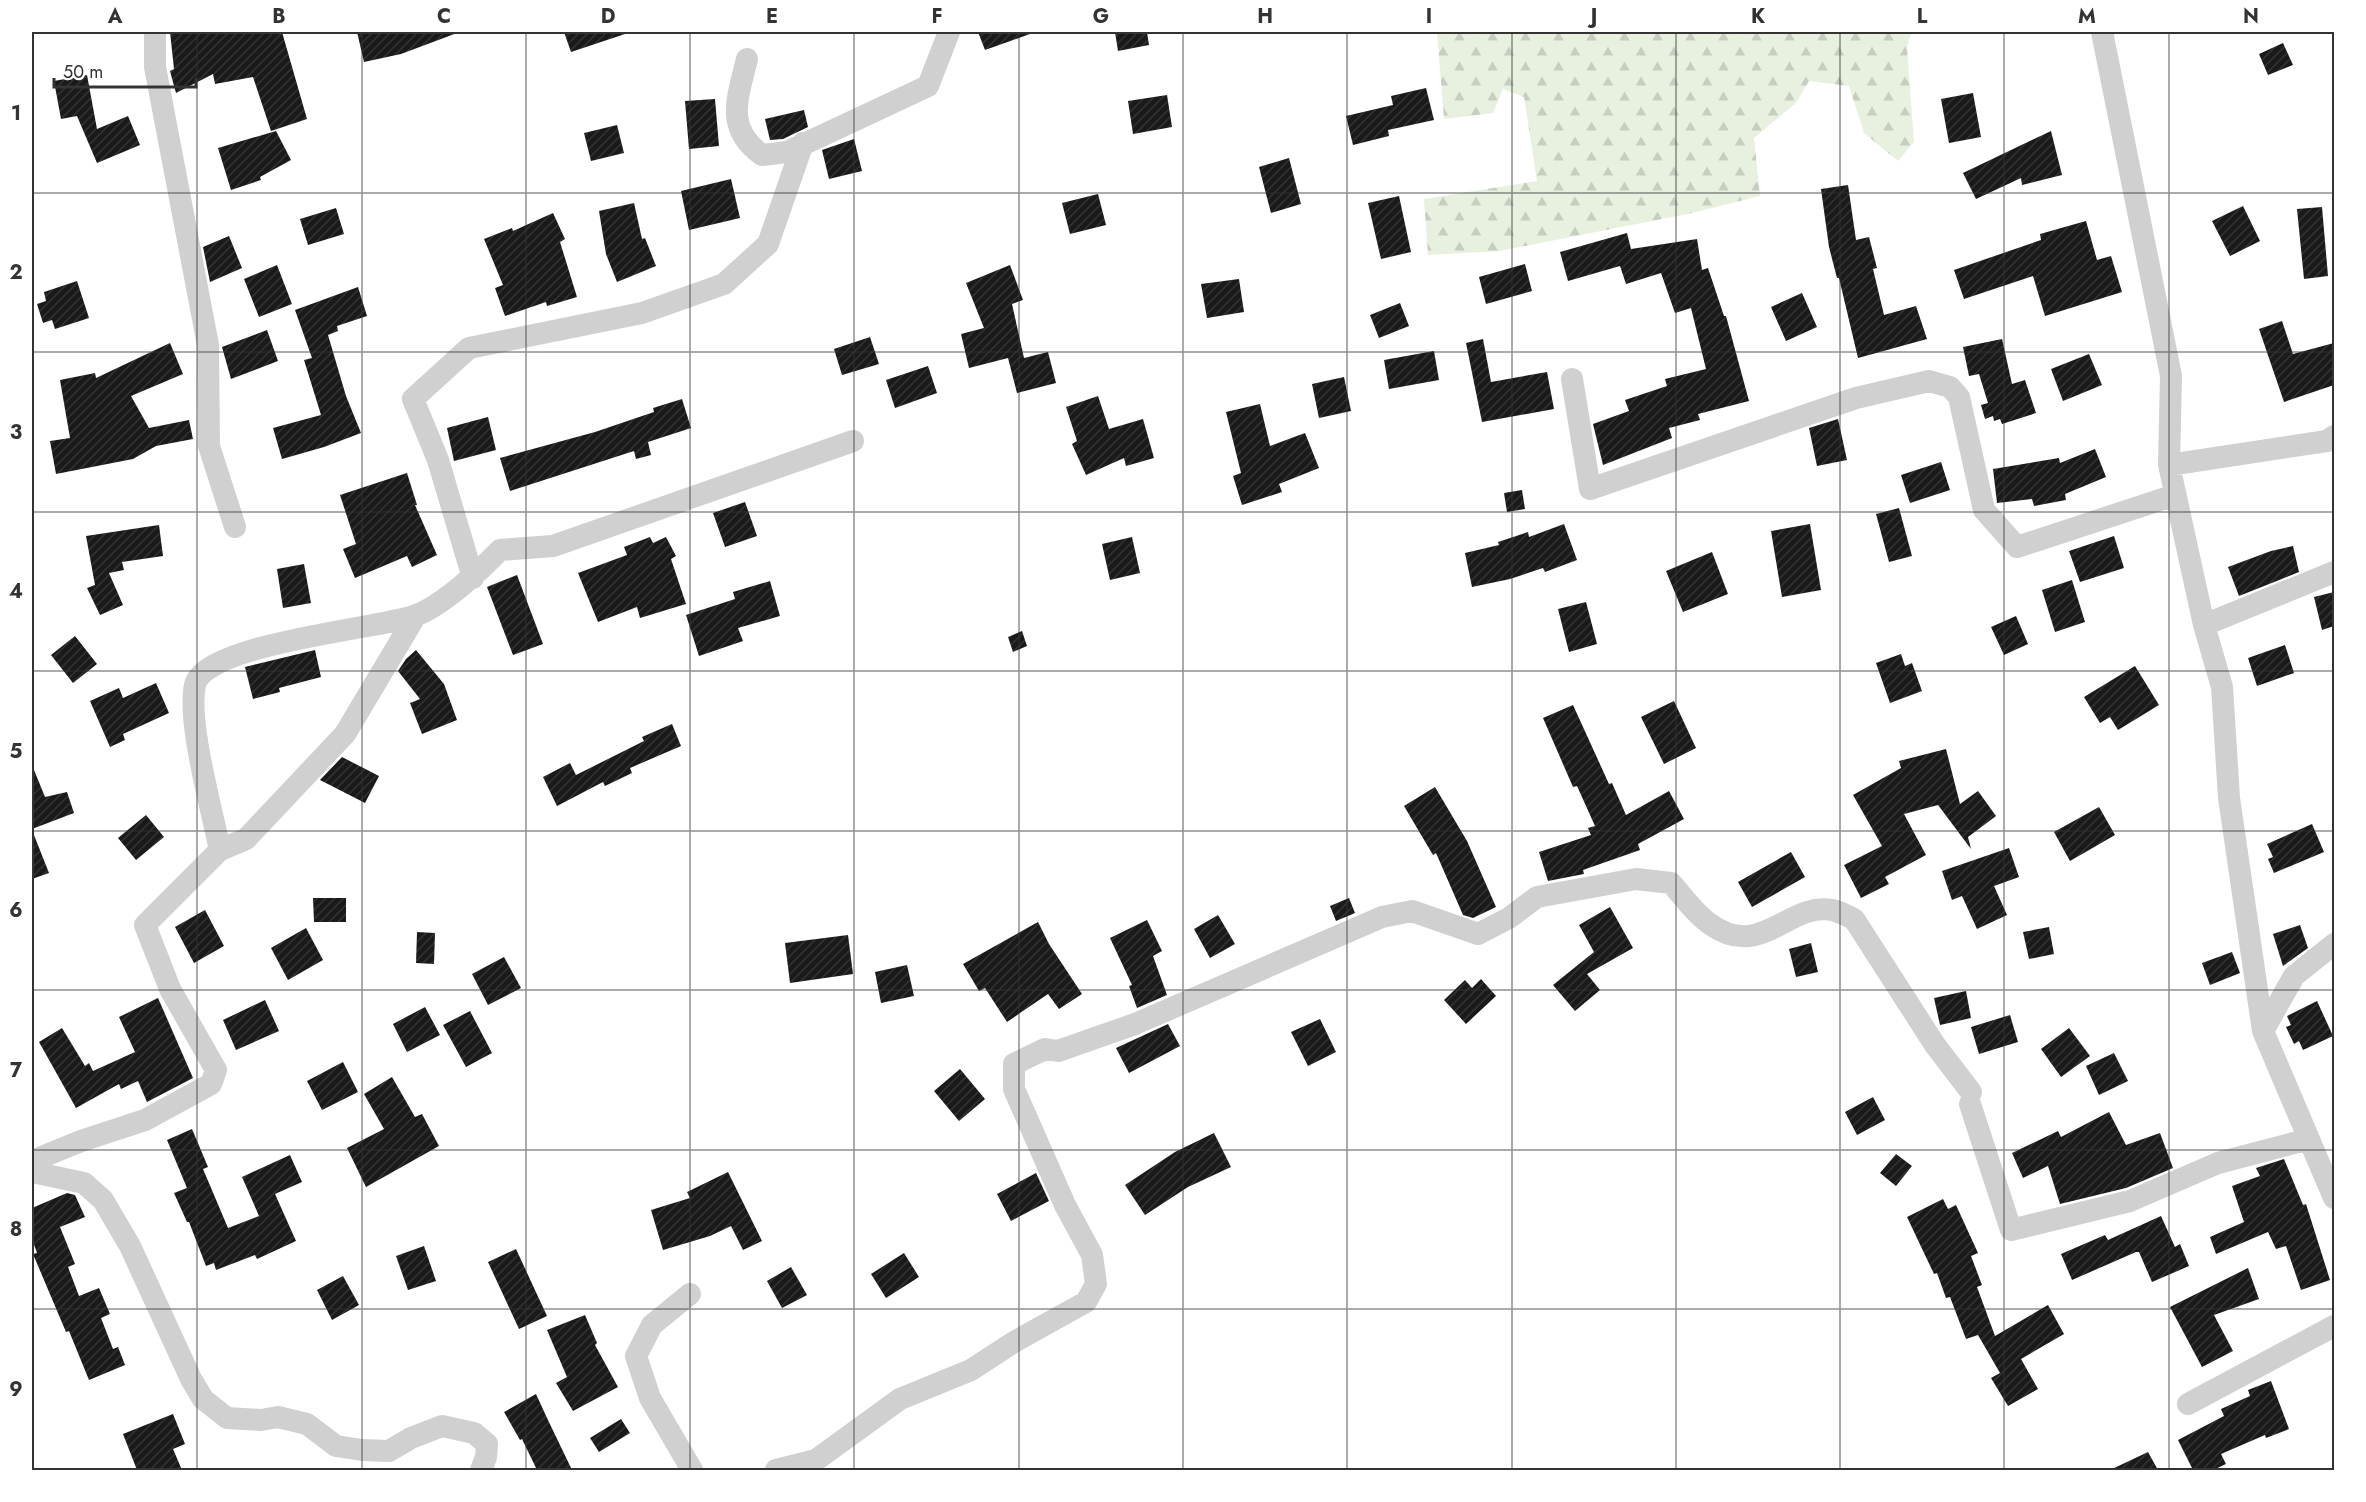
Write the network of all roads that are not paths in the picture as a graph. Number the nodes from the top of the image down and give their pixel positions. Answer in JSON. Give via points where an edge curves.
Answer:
{"nodes":[{"id":1,"x":155,"y":32,"type":"edge"},
{"id":2,"x":949,"y":32,"type":"edge"},
{"id":3,"x":2102,"y":32,"type":"edge"},
{"id":4,"x":747,"y":59,"type":"dead end"},
{"id":5,"x":802,"y":143,"type":"junction"},
{"id":6,"x":1572,"y":379,"type":"dead end"},
{"id":7,"x":2334,"y":436,"type":"edge"},
{"id":8,"x":853,"y":441,"type":"dead end"},
{"id":9,"x":2169,"y":465,"type":"junction"},
{"id":10,"x":2175,"y":495,"type":"junction"},
{"id":11,"x":235,"y":527,"type":"dead end"},
{"id":12,"x":2334,"y":572,"type":"edge"},
{"id":13,"x":473,"y":578,"type":"junction"},
{"id":14,"x":416,"y":615,"type":"junction"},
{"id":15,"x":2204,"y":625,"type":"junction"},
{"id":16,"x":220,"y":850,"type":"junction"},
{"id":17,"x":2334,"y":944,"type":"edge"},
{"id":18,"x":2263,"y":1031,"type":"junction"},
{"id":19,"x":2309,"y":1139,"type":"junction"},
{"id":20,"x":32,"y":1163,"type":"edge"},
{"id":21,"x":2334,"y":1198,"type":"edge"},
{"id":22,"x":690,"y":1294,"type":"dead end"},
{"id":23,"x":2334,"y":1326,"type":"edge"},
{"id":24,"x":2188,"y":1404,"type":"dead end"},
{"id":25,"x":481,"y":1470,"type":"edge"},
{"id":26,"x":693,"y":1470,"type":"edge"},
{"id":27,"x":776,"y":1470,"type":"edge"}],
"edges":[{"from":1,"to":11,"type":"street","via":[[154,67],[208,345],[208,446]]},
{"from":2,"to":5,"type":"street","via":[[928,86]]},
{"from":3,"to":9,"type":"street","via":[[2171,376]]},
{"from":4,"to":5,"type":"street","via":[[735,114],[747,144],[762,155],[787,152]]},
{"from":5,"to":13,"type":"street","via":[[768,244],[724,284],[642,313],[470,348],[413,399],[438,460]]},
{"from":6,"to":10,"type":"street","via":[[1590,489],[1856,398],[1929,381],[1950,387],[1959,397],[1984,510],[2017,547]]},
{"from":7,"to":9,"type":"street","via":[[2327,441]]},
{"from":8,"to":13,"type":"street","via":[[553,546],[500,550]]},
{"from":9,"to":10,"type":"street"},
{"from":10,"to":15,"type":"street"},
{"from":12,"to":15,"type":"street"},
{"from":13,"to":14,"type":"street"},
{"from":14,"to":16,"type":"street","via":[[345,734],[246,839]]},
{"from":14,"to":16,"type":"street","via":[[238,652],[201,673],[195,683],[192,711]]},
{"from":15,"to":18,"type":"street","via":[[2222,687],[2229,798]]},
{"from":16,"to":20,"type":"street","via":[[145,925],[170,989],[216,1071],[211,1084],[145,1120]]},
{"from":17,"to":18,"type":"street","via":[[2294,976]]},
{"from":18,"to":19,"type":"street"},
{"from":19,"to":21,"type":"street"},
{"from":19,"to":27,"type":"street","via":[[2218,1163],[2130,1201],[2012,1230],[1970,1098],[1854,919],[1833,910],[1817,909],[1756,935],[1737,938],[1709,924],[1671,884],[1636,879],[1537,897],[1478,934],[1413,911],[1382,918],[1135,1024],[1058,1051],[1045,1049],[1014,1064],[1014,1089],[1065,1205],[1092,1255],[1096,1284],[1086,1302],[971,1370],[900,1399],[816,1460]]},
{"from":20,"to":25,"type":"street","via":[[84,1183],[103,1200],[130,1246],[191,1379],[203,1400],[227,1418],[278,1417],[307,1424],[336,1446],[362,1450],[389,1450],[442,1426],[474,1433],[487,1444]]},
{"from":22,"to":26,"type":"street","via":[[652,1325],[636,1356],[650,1398]]},
{"from":23,"to":24,"type":"street"}]}
